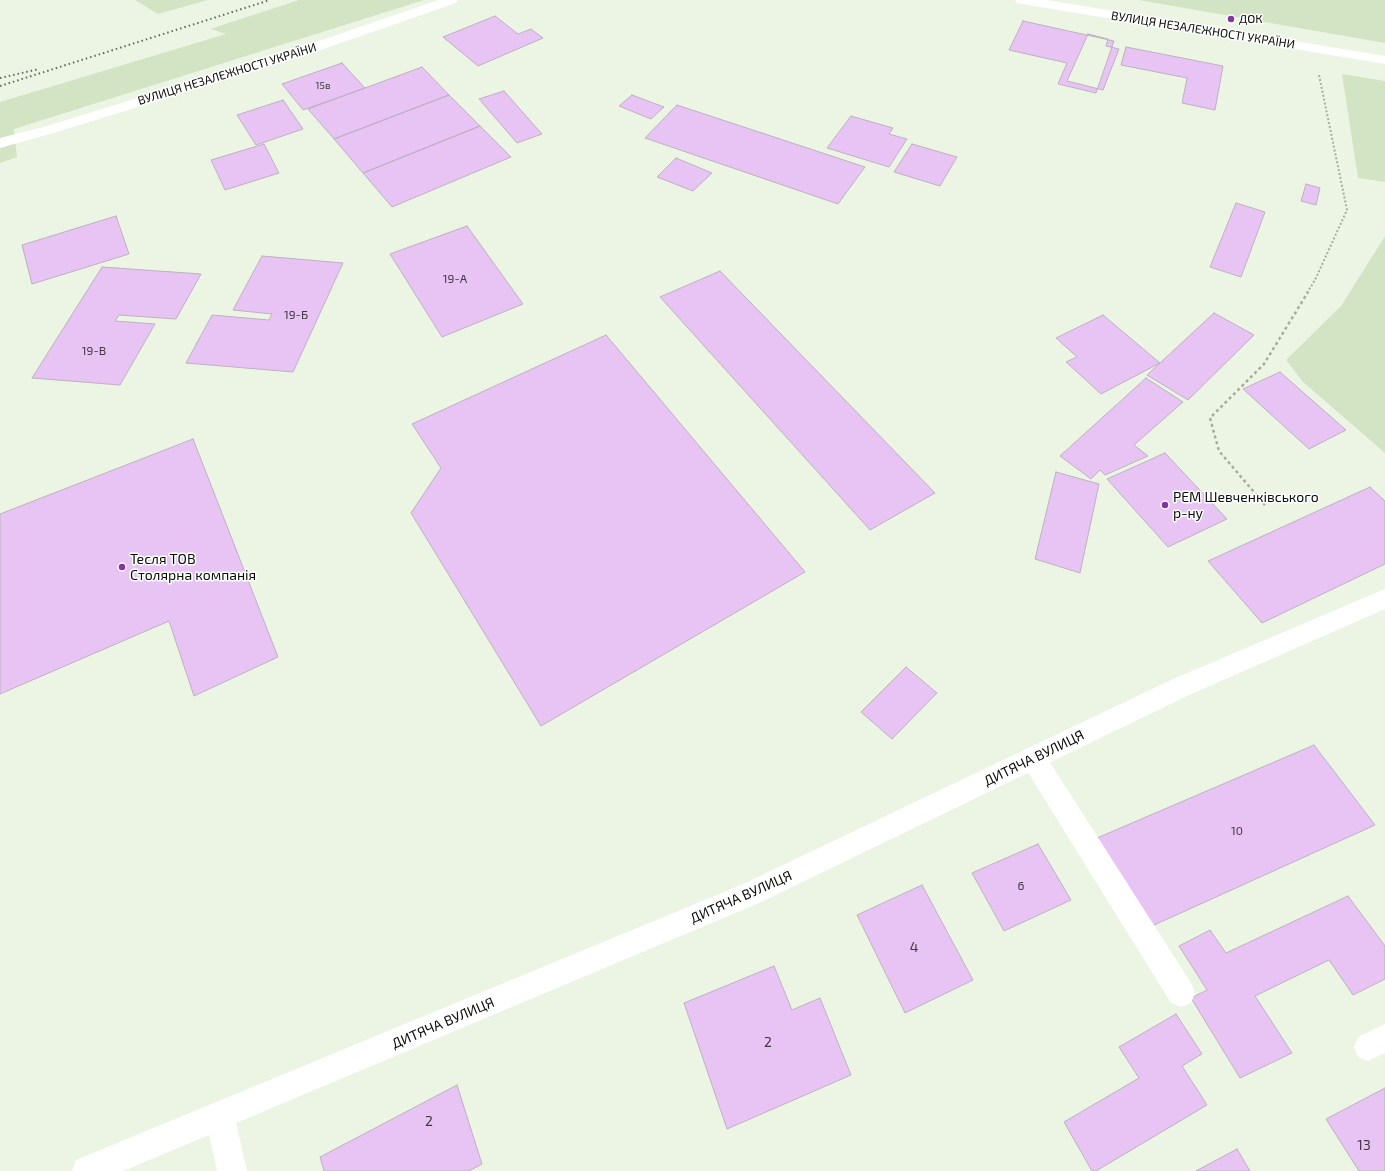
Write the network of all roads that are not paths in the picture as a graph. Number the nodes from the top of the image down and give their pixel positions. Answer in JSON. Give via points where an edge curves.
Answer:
{"nodes":[{"id":1,"x":451,"y":0,"type":"edge"},
{"id":2,"x":1022,"y":0,"type":"edge"},
{"id":3,"x":1385,"y":60,"type":"edge"},
{"id":4,"x":0,"y":143,"type":"edge"},
{"id":5,"x":1385,"y":599,"type":"edge"},
{"id":6,"x":1033,"y":758,"type":"junction"},
{"id":7,"x":1181,"y":993,"type":"dead end"},
{"id":8,"x":220,"y":1116,"type":"junction"},
{"id":9,"x":87,"y":1171,"type":"edge"},
{"id":10,"x":232,"y":1171,"type":"edge"}],
"edges":[{"from":1,"to":4,"type":"street","name":"ВУЛИЦЯ НЕЗАЛЕЖНОСТІ УКРАЇНИ","via":[[304,51]]},
{"from":2,"to":3,"type":"street","name":"ВУЛИЦЯ НЕЗАЛЕЖНОСТІ УКРАЇНИ"},
{"from":5,"to":6,"type":"street","name":"ДИТЯЧА ВУЛИЦЯ","via":[[1181,687]]},
{"from":6,"to":7,"type":"street"},
{"from":6,"to":8,"type":"street","name":"ДИТЯЧА ВУЛИЦЯ","via":[[750,894]]},
{"from":8,"to":9,"type":"street","name":"ДИТЯЧА ВУЛИЦЯ"},
{"from":8,"to":10,"type":"street"}]}
